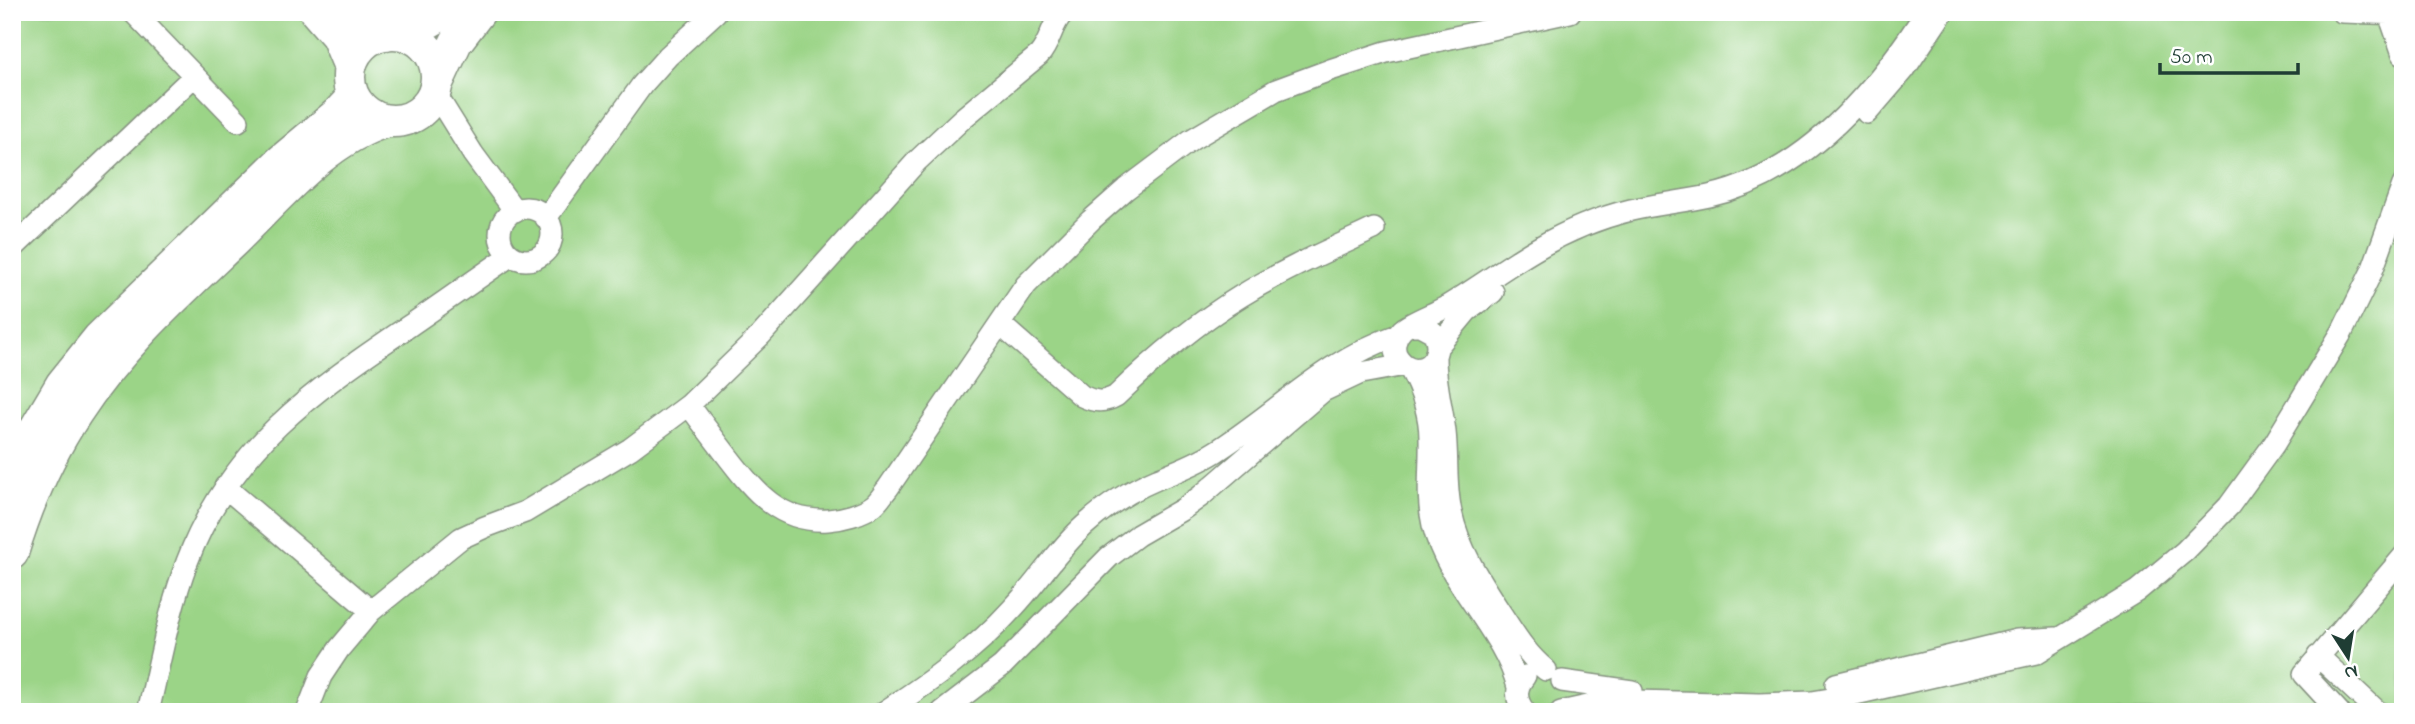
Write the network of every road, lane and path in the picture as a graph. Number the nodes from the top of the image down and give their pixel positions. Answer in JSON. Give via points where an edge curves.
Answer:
{"nodes":[{"id":1,"x":133,"y":12,"type":"edge"},
{"id":2,"x":316,"y":12,"type":"edge"},
{"id":3,"x":347,"y":12,"type":"edge"},
{"id":4,"x":446,"y":12,"type":"edge"},
{"id":5,"x":480,"y":12,"type":"edge"},
{"id":6,"x":716,"y":12,"type":"edge"},
{"id":7,"x":1064,"y":12,"type":"edge"},
{"id":8,"x":1570,"y":12,"type":"edge"},
{"id":9,"x":1926,"y":12,"type":"edge"},
{"id":10,"x":1942,"y":12,"type":"edge"},
{"id":11,"x":2342,"y":12,"type":"edge"},
{"id":12,"x":2382,"y":13,"type":"edge"},
{"id":13,"x":396,"y":34,"type":"junction"},
{"id":14,"x":2403,"y":54,"type":"edge"},
{"id":15,"x":350,"y":66,"type":"junction"},
{"id":16,"x":194,"y":76,"type":"junction"},
{"id":17,"x":436,"y":88,"type":"junction"},
{"id":18,"x":353,"y":97,"type":"junction"},
{"id":19,"x":238,"y":121,"type":"dead end"},
{"id":20,"x":387,"y":121,"type":"junction"},
{"id":21,"x":2403,"y":184,"type":"edge"},
{"id":22,"x":515,"y":211,"type":"junction"},
{"id":23,"x":546,"y":218,"type":"junction"},
{"id":24,"x":1374,"y":229,"type":"dead end"},
{"id":25,"x":12,"y":249,"type":"edge"},
{"id":26,"x":510,"y":256,"type":"junction"},
{"id":27,"x":1001,"y":325,"type":"junction"},
{"id":28,"x":1405,"y":330,"type":"junction"},
{"id":29,"x":1436,"y":352,"type":"junction"},
{"id":30,"x":1407,"y":366,"type":"junction"},
{"id":31,"x":689,"y":405,"type":"junction"},
{"id":32,"x":12,"y":475,"type":"edge"},
{"id":33,"x":225,"y":487,"type":"junction"},
{"id":34,"x":12,"y":553,"type":"edge"},
{"id":35,"x":2403,"y":557,"type":"edge"},
{"id":36,"x":371,"y":611,"type":"junction"},
{"id":37,"x":2319,"y":656,"type":"junction"},
{"id":38,"x":1554,"y":676,"type":"junction"},
{"id":39,"x":1518,"y":687,"type":"junction"},
{"id":40,"x":1655,"y":696,"type":"junction"},
{"id":41,"x":1522,"y":711,"type":"edge"},
{"id":42,"x":148,"y":712,"type":"edge"},
{"id":43,"x":307,"y":712,"type":"edge"},
{"id":44,"x":884,"y":712,"type":"edge"},
{"id":45,"x":942,"y":712,"type":"edge"},
{"id":46,"x":1560,"y":712,"type":"edge"},
{"id":47,"x":2339,"y":712,"type":"edge"},
{"id":48,"x":2378,"y":712,"type":"edge"}],
"edges":[{"from":1,"to":16,"type":"street"},
{"from":2,"to":15,"type":"street","via":[[337,36]]},
{"from":3,"to":13,"type":"street","via":[[366,26]]},
{"from":4,"to":13,"type":"street"},
{"from":5,"to":17,"type":"street","via":[[456,42]]},
{"from":6,"to":23,"type":"street","via":[[642,85]]},
{"from":7,"to":31,"type":"street","via":[[1039,55],[917,161],[761,335]]},
{"from":8,"to":27,"type":"street","via":[[1386,52],[1276,90],[1191,141],[1126,190],[1026,285]]},
{"from":9,"to":28,"type":"street","via":[[1868,91],[1829,130],[1779,168],[1730,191],[1632,209],[1581,226]]},
{"from":10,"to":29,"type":"street","via":[[1888,91],[1809,163],[1769,187],[1735,200],[1575,242],[1479,302],[1456,322]]},
{"from":11,"to":12,"type":"street"},
{"from":12,"to":14,"type":"street"},
{"from":13,"to":15,"type":"street","via":[[376,36],[359,48]]},
{"from":13,"to":17,"type":"street","via":[[424,45],[430,53],[437,73]]},
{"from":15,"to":18,"type":"street"},
{"from":16,"to":19,"type":"street"},
{"from":16,"to":25,"type":"street"},
{"from":17,"to":20,"type":"street","via":[[416,115]]},
{"from":17,"to":22,"type":"street","via":[[473,154]]},
{"from":18,"to":20,"type":"street","via":[[367,113]]},
{"from":18,"to":32,"type":"street","via":[[99,338],[62,384]]},
{"from":20,"to":34,"type":"street","via":[[350,136],[297,179],[126,346],[59,441]]},
{"from":21,"to":40,"type":"street","via":[[2385,239],[2347,322],[2274,444],[2208,529],[2162,572],[2111,608],[2056,638],[2017,640],[1856,680],[1810,688]]},
{"from":22,"to":23,"type":"street","via":[[535,210]]},
{"from":22,"to":26,"type":"street","via":[[504,220],[499,233]]},
{"from":23,"to":26,"type":"street","via":[[552,233],[547,249],[526,261]]},
{"from":24,"to":27,"type":"street","via":[[1239,297],[1173,343],[1105,401],[1082,396]]},
{"from":26,"to":33,"type":"street","via":[[297,407],[252,450]]},
{"from":27,"to":31,"type":"street","via":[[888,488],[873,505],[836,519],[807,519],[765,500]]},
{"from":28,"to":29,"type":"street","via":[[1420,325],[1433,332]]},
{"from":28,"to":30,"type":"street","via":[[1395,342],[1396,355]]},
{"from":28,"to":44,"type":"street","via":[[1314,378],[1207,457],[1110,505],[1070,538],[994,629]]},
{"from":29,"to":30,"type":"street","via":[[1423,367]]},
{"from":29,"to":38,"type":"street","via":[[1447,488],[1457,534],[1472,569],[1525,650]]},
{"from":30,"to":39,"type":"street","via":[[1421,392],[1429,424],[1431,510],[1438,540],[1510,664]]},
{"from":30,"to":45,"type":"street","via":[[1351,376],[1312,399],[1192,503],[1109,557],[1002,666]]},
{"from":31,"to":36,"type":"street","via":[[630,449],[525,512],[461,538]]},
{"from":33,"to":36,"type":"street"},
{"from":33,"to":42,"type":"street","via":[[201,530],[177,591]]},
{"from":35,"to":37,"type":"street"},
{"from":36,"to":43,"type":"street","via":[[321,676]]},
{"from":37,"to":47,"type":"street","via":[[2304,674]]},
{"from":37,"to":48,"type":"street"},
{"from":38,"to":39,"type":"street","via":[[1532,672]]},
{"from":38,"to":40,"type":"street"},
{"from":38,"to":46,"type":"street","via":[[1566,695]]},
{"from":39,"to":41,"type":"street"},
{"from":40,"to":46,"type":"street"}]}
